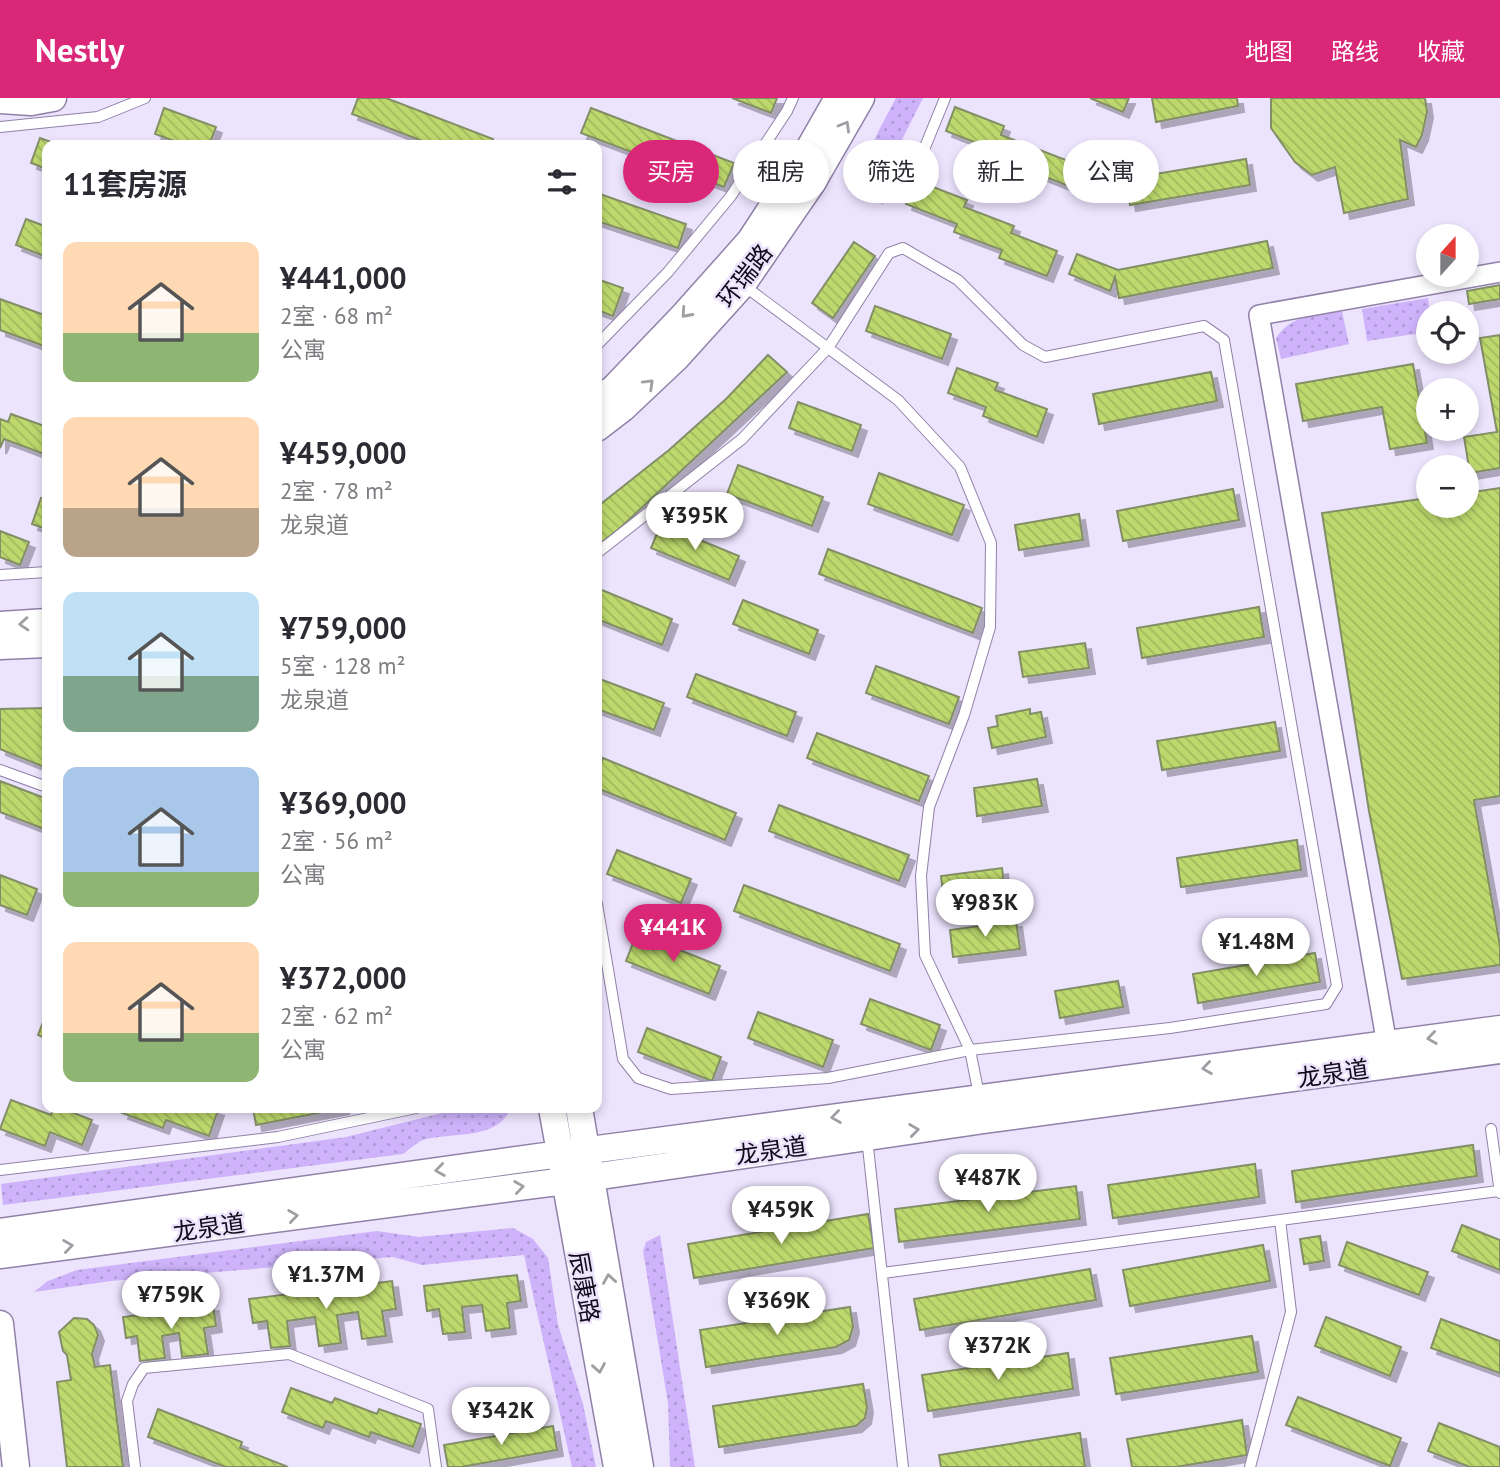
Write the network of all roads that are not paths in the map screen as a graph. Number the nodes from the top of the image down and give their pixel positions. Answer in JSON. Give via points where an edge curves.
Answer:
{"nodes":[{"id":1,"x":53,"y":98,"type":"edge"},
{"id":2,"x":145,"y":98,"type":"edge"},
{"id":3,"x":793,"y":98,"type":"edge"},
{"id":4,"x":838,"y":98,"type":"edge"},
{"id":5,"x":861,"y":98,"type":"edge"},
{"id":6,"x":945,"y":98,"type":"edge"},
{"id":7,"x":0,"y":100,"type":"edge"},
{"id":8,"x":0,"y":127,"type":"edge"},
{"id":9,"x":928,"y":140,"type":"edge"},
{"id":10,"x":1500,"y":272,"type":"edge"},
{"id":11,"x":743,"y":285,"type":"junction"},
{"id":12,"x":602,"y":340,"type":"edge"},
{"id":13,"x":828,"y":348,"type":"junction"},
{"id":14,"x":602,"y":397,"type":"edge"},
{"id":15,"x":602,"y":424,"type":"edge"},
{"id":16,"x":602,"y":549,"type":"edge"},
{"id":17,"x":42,"y":572,"type":"edge"},
{"id":18,"x":0,"y":575,"type":"edge"},
{"id":19,"x":42,"y":622,"type":"edge"},
{"id":20,"x":0,"y":625,"type":"edge"},
{"id":21,"x":42,"y":644,"type":"edge"},
{"id":22,"x":0,"y":646,"type":"edge"},
{"id":23,"x":0,"y":770,"type":"edge"},
{"id":24,"x":42,"y":785,"type":"edge"},
{"id":25,"x":602,"y":934,"type":"edge"},
{"id":26,"x":1500,"y":1029,"type":"edge"},
{"id":27,"x":970,"y":1049,"type":"junction"},
{"id":28,"x":1500,"y":1050,"type":"edge"},
{"id":29,"x":1388,"y":1055,"type":"junction"},
{"id":30,"x":982,"y":1109,"type":"junction"},
{"id":31,"x":392,"y":1113,"type":"edge"},
{"id":32,"x":553,"y":1113,"type":"edge"},
{"id":33,"x":580,"y":1113,"type":"edge"},
{"id":34,"x":1491,"y":1129,"type":"dead end"},
{"id":35,"x":866,"y":1137,"type":"junction"},
{"id":36,"x":588,"y":1150,"type":"junction"},
{"id":37,"x":560,"y":1154,"type":"junction"},
{"id":38,"x":0,"y":1170,"type":"edge"},
{"id":39,"x":593,"y":1177,"type":"junction"},
{"id":40,"x":565,"y":1181,"type":"junction"},
{"id":41,"x":1499,"y":1192,"type":"edge"},
{"id":42,"x":1280,"y":1220,"type":"junction"},
{"id":43,"x":0,"y":1232,"type":"edge"},
{"id":44,"x":0,"y":1255,"type":"edge"},
{"id":45,"x":883,"y":1273,"type":"junction"},
{"id":46,"x":0,"y":1324,"type":"edge"},
{"id":47,"x":16,"y":1467,"type":"edge"},
{"id":48,"x":135,"y":1467,"type":"edge"},
{"id":49,"x":436,"y":1467,"type":"edge"},
{"id":50,"x":617,"y":1467,"type":"edge"},
{"id":51,"x":640,"y":1467,"type":"edge"},
{"id":52,"x":903,"y":1467,"type":"edge"},
{"id":53,"x":1250,"y":1467,"type":"edge"}],
"edges":[{"from":1,"to":7,"type":"street"},
{"from":2,"to":8,"type":"lane","via":[[98,117]]},
{"from":3,"to":12,"type":"lane","via":[[731,196],[668,272]]},
{"from":4,"to":14,"type":"street","name":"环瑞路","one_way":true,"via":[[750,241]]},
{"from":11,"to":5,"type":"street","name":"环瑞路","one_way":true,"via":[[812,183]]},
{"from":6,"to":9,"type":"lane"},
{"from":10,"to":29,"type":"street","via":[[1259,315]]},
{"from":11,"to":13,"type":"lane"},
{"from":15,"to":11,"type":"street","name":"环瑞路","one_way":true,"via":[[676,358]]},
{"from":13,"to":16,"type":"lane","via":[[742,439]]},
{"from":13,"to":27,"type":"lane","via":[[898,400],[960,467],[990,543],[990,627],[964,715],[929,807],[921,876],[925,955]]},
{"from":13,"to":27,"type":"lane","via":[[889,253],[903,248],[958,280],[1023,345],[1045,357],[1204,326],[1224,340],[1337,986],[1326,1004],[1170,1028]]},
{"from":17,"to":18,"type":"lane"},
{"from":19,"to":20,"type":"street","one_way":true},
{"from":21,"to":22,"type":"street"},
{"from":23,"to":24,"type":"lane"},
{"from":25,"to":27,"type":"lane","via":[[623,1059],[638,1078],[671,1089],[828,1078]]},
{"from":26,"to":29,"type":"street","name":"龙泉道","one_way":true},
{"from":27,"to":30,"type":"lane"},
{"from":28,"to":29,"type":"street","name":"龙泉道"},
{"from":29,"to":30,"type":"street","name":"龙泉道"},
{"from":35,"to":30,"type":"street","name":"龙泉道","one_way":true},
{"from":30,"to":36,"type":"street","name":"龙泉道","one_way":true},
{"from":31,"to":38,"type":"lane","via":[[278,1137]]},
{"from":32,"to":37,"type":"street","name":"辰康路"},
{"from":33,"to":36,"type":"street","name":"辰康路"},
{"from":34,"to":41,"type":"lane"},
{"from":35,"to":39,"type":"street","name":"龙泉道"},
{"from":35,"to":45,"type":"lane"},
{"from":36,"to":37,"type":"street","name":"龙泉道"},
{"from":36,"to":39,"type":"street","name":"辰康路"},
{"from":37,"to":40,"type":"street","name":"辰康路"},
{"from":37,"to":43,"type":"street","name":"龙泉道","one_way":true},
{"from":39,"to":40,"type":"street","name":"龙泉道"},
{"from":51,"to":39,"type":"street","name":"辰康路","one_way":true},
{"from":44,"to":40,"type":"street","name":"龙泉道","one_way":true},
{"from":40,"to":50,"type":"street","name":"辰康路","one_way":true},
{"from":41,"to":42,"type":"lane"},
{"from":42,"to":45,"type":"lane"},
{"from":42,"to":53,"type":"lane","via":[[1291,1312]]},
{"from":45,"to":52,"type":"lane"},
{"from":46,"to":47,"type":"street"},
{"from":48,"to":49,"type":"lane","via":[[127,1401],[144,1368],[289,1354],[428,1409]]}]}
